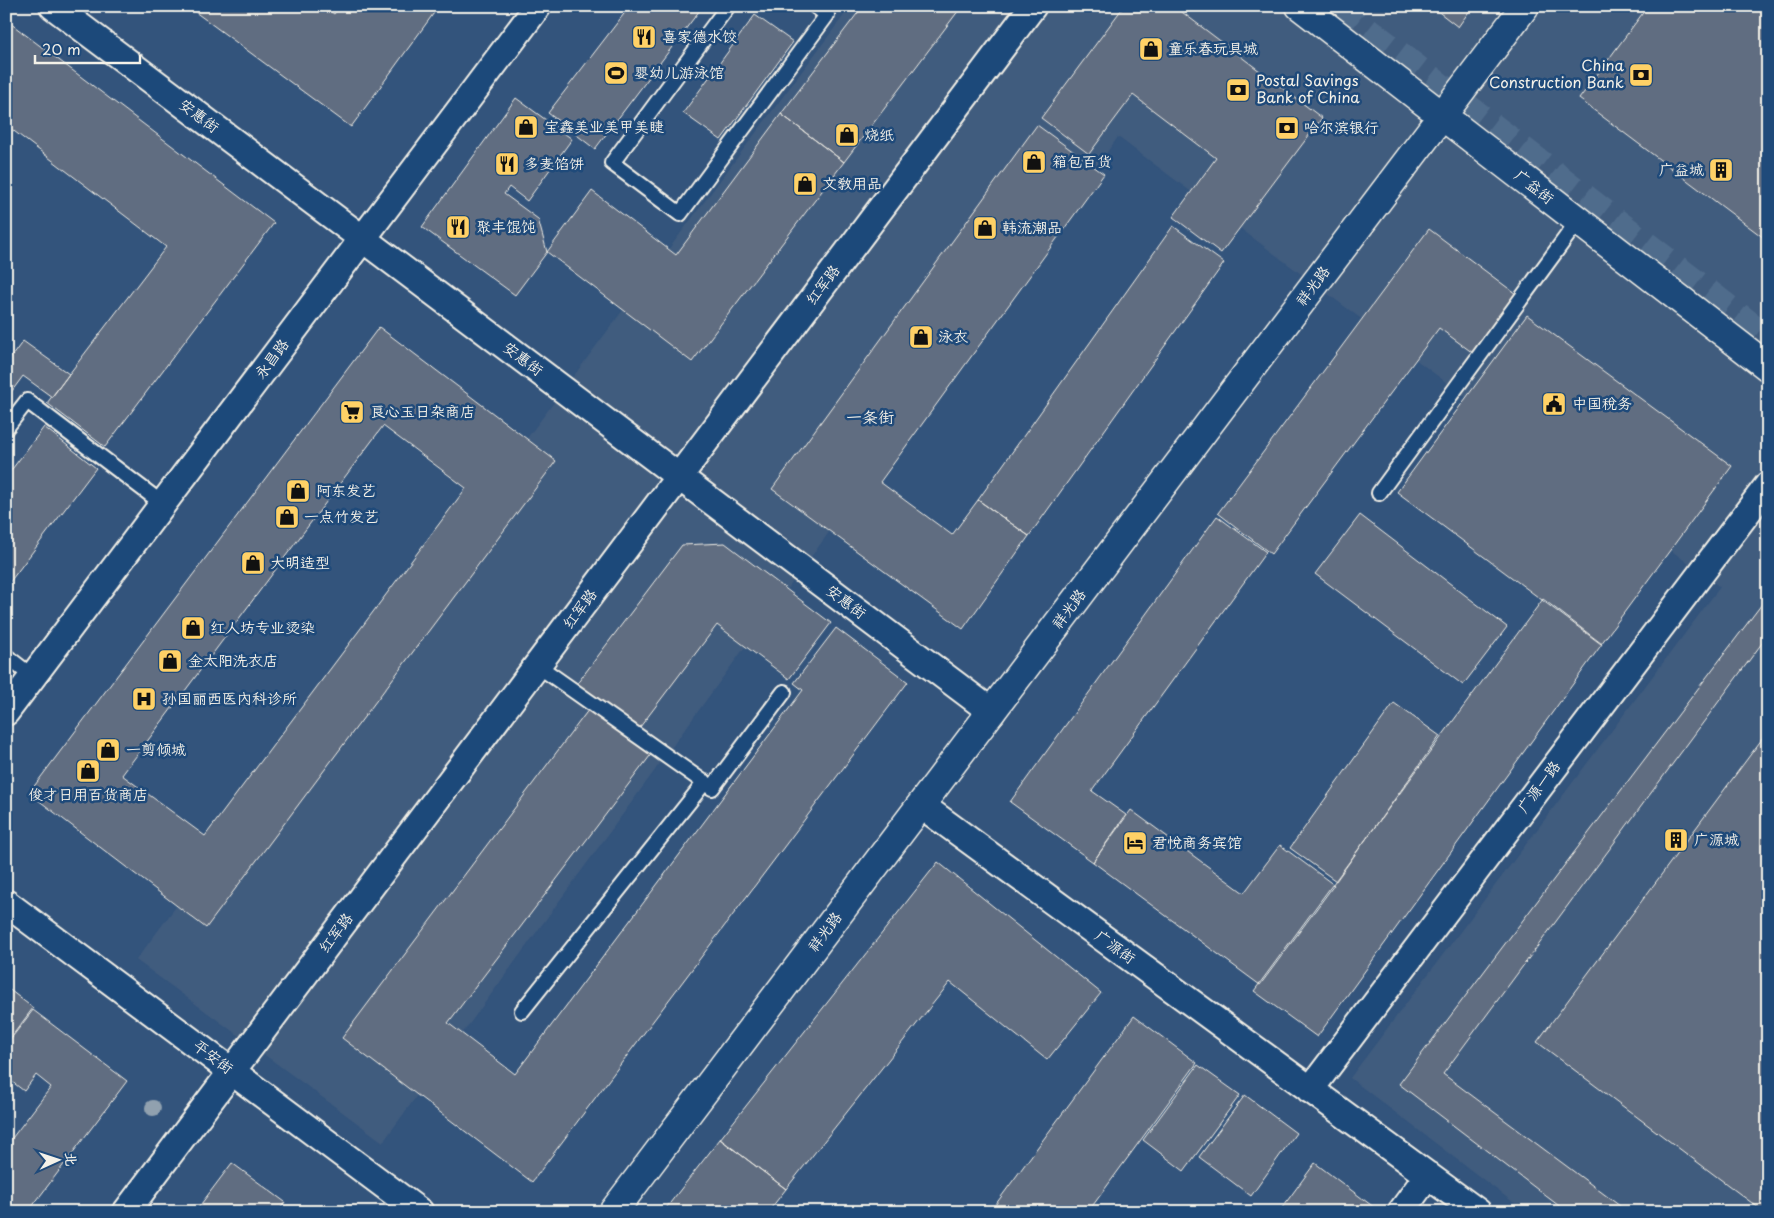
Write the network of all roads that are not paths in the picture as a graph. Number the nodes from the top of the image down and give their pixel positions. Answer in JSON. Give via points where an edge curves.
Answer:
{"nodes":[{"id":1,"x":53,"y":6,"type":"edge"},
{"id":2,"x":538,"y":6,"type":"edge"},
{"id":3,"x":728,"y":6,"type":"edge"},
{"id":4,"x":815,"y":6,"type":"edge"},
{"id":5,"x":1033,"y":6,"type":"edge"},
{"id":6,"x":1300,"y":6,"type":"edge"},
{"id":7,"x":1526,"y":6,"type":"edge"},
{"id":8,"x":1442,"y":116,"type":"junction"},
{"id":9,"x":1578,"y":221,"type":"junction"},
{"id":10,"x":363,"y":239,"type":"junction"},
{"id":11,"x":1768,"y":367,"type":"edge"},
{"id":12,"x":6,"y":428,"type":"edge"},
{"id":13,"x":679,"y":477,"type":"junction"},
{"id":14,"x":1768,"y":485,"type":"edge"},
{"id":15,"x":1379,"y":494,"type":"dead end"},
{"id":16,"x":163,"y":504,"type":"junction"},
{"id":17,"x":6,"y":656,"type":"edge"},
{"id":18,"x":537,"y":665,"type":"junction"},
{"id":19,"x":33,"y":677,"type":"junction"},
{"id":20,"x":784,"y":692,"type":"dead end"},
{"id":21,"x":6,"y":712,"type":"edge"},
{"id":22,"x":992,"y":712,"type":"junction"},
{"id":23,"x":705,"y":782,"type":"junction"},
{"id":24,"x":921,"y":805,"type":"junction"},
{"id":25,"x":6,"y":903,"type":"edge"},
{"id":26,"x":522,"y":1011,"type":"dead end"},
{"id":27,"x":232,"y":1071,"type":"junction"},
{"id":28,"x":1310,"y":1090,"type":"junction"},
{"id":29,"x":1428,"y":1175,"type":"junction"},
{"id":30,"x":126,"y":1212,"type":"edge"},
{"id":31,"x":420,"y":1212,"type":"edge"},
{"id":32,"x":613,"y":1212,"type":"edge"},
{"id":33,"x":1401,"y":1212,"type":"edge"},
{"id":34,"x":1478,"y":1212,"type":"edge"}],
"edges":[{"from":1,"to":10,"type":"street","name":"安惠街"},
{"from":2,"to":10,"type":"street","name":"永昌路"},
{"from":3,"to":4,"type":"lane","via":[[612,163],[680,214],[827,15]]},
{"from":5,"to":13,"type":"street","name":"红军路"},
{"from":6,"to":8,"type":"street","name":"广益街"},
{"from":7,"to":8,"type":"street","name":"祥光路"},
{"from":8,"to":9,"type":"street","name":"广益街"},
{"from":8,"to":22,"type":"street","name":"祥光路"},
{"from":9,"to":11,"type":"street","name":"广益街"},
{"from":9,"to":15,"type":"lane"},
{"from":10,"to":13,"type":"street","name":"安惠街"},
{"from":10,"to":16,"type":"street","name":"永昌路"},
{"from":12,"to":16,"type":"lane","via":[[27,401]]},
{"from":13,"to":18,"type":"street","name":"红军路"},
{"from":13,"to":22,"type":"street","name":"安惠街"},
{"from":14,"to":28,"type":"street","name":"广源一路"},
{"from":16,"to":19,"type":"street","name":"永昌路"},
{"from":17,"to":19,"type":"lane"},
{"from":18,"to":23,"type":"lane"},
{"from":18,"to":27,"type":"street","name":"红军路"},
{"from":19,"to":21,"type":"street","name":"永昌路"},
{"from":20,"to":23,"type":"lane","via":[[712,788]]},
{"from":22,"to":24,"type":"street","name":"祥光路"},
{"from":23,"to":26,"type":"lane"},
{"from":24,"to":28,"type":"street","name":"广源街"},
{"from":24,"to":32,"type":"street","name":"祥光路"},
{"from":25,"to":27,"type":"street","name":"平安街"},
{"from":27,"to":30,"type":"street","name":"红军路"},
{"from":27,"to":31,"type":"street","name":"平安街"},
{"from":28,"to":29,"type":"street","name":"广源街"},
{"from":29,"to":33,"type":"street"},
{"from":29,"to":34,"type":"street","name":"广源街"}]}
